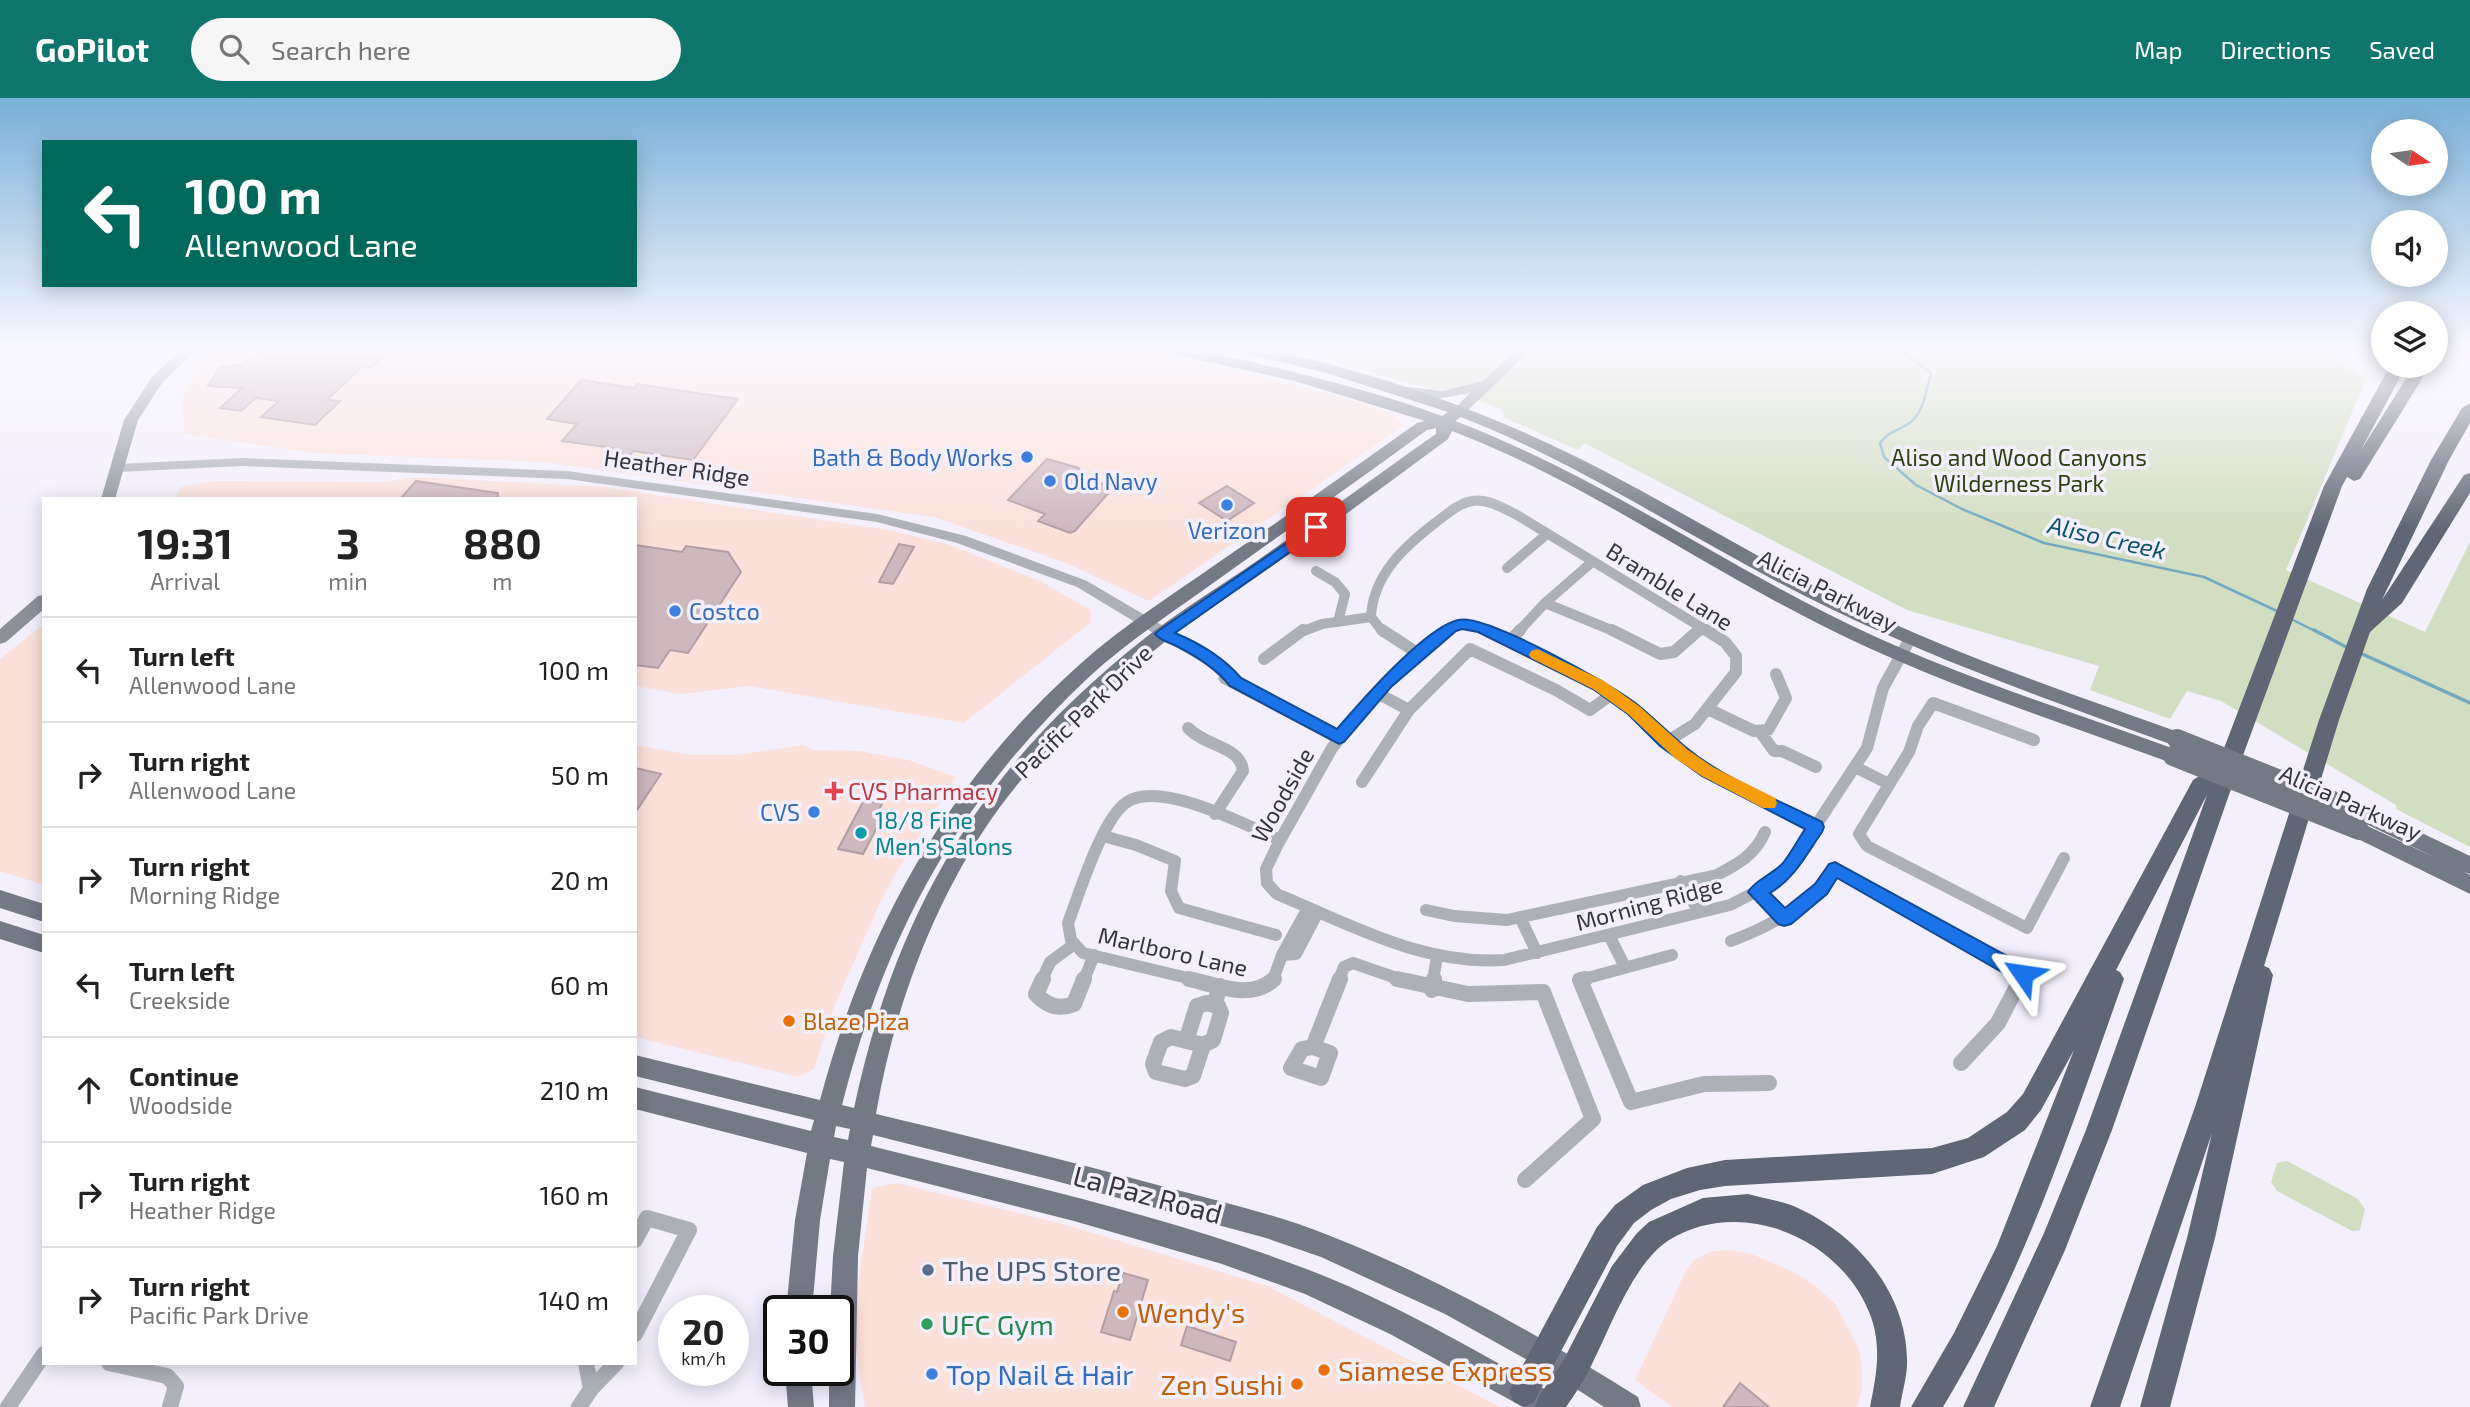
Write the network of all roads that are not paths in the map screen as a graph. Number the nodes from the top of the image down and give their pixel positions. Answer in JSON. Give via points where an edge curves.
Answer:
{"nodes":[{"id":1,"x":138,"y":409,"type":"edge"},
{"id":2,"x":1427,"y":409,"type":"edge"},
{"id":3,"x":1441,"y":409,"type":"edge"},
{"id":4,"x":1461,"y":409,"type":"edge"},
{"id":5,"x":2375,"y":409,"type":"edge"},
{"id":6,"x":2395,"y":409,"type":"edge"},
{"id":7,"x":2469,"y":409,"type":"edge"},
{"id":8,"x":1453,"y":416,"type":"junction"},
{"id":9,"x":118,"y":468,"type":"junction"},
{"id":10,"x":2470,"y":479,"type":"edge"},
{"id":11,"x":109,"y":497,"type":"edge"},
{"id":12,"x":1477,"y":500,"type":"joint"},
{"id":13,"x":1547,"y":534,"type":"junction"},
{"id":14,"x":1592,"y":562,"type":"junction"},
{"id":15,"x":2306,"y":563,"type":"junction"},
{"id":16,"x":1507,"y":568,"type":"dead end"},
{"id":17,"x":1316,"y":571,"type":"dead end"},
{"id":18,"x":42,"y":602,"type":"edge"},
{"id":19,"x":1545,"y":603,"type":"junction"},
{"id":20,"x":1371,"y":617,"type":"junction"},
{"id":21,"x":1338,"y":622,"type":"junction"},
{"id":22,"x":1702,"y":628,"type":"junction"},
{"id":23,"x":1154,"y":629,"type":"junction"},
{"id":24,"x":2362,"y":630,"type":"junction"},
{"id":25,"x":0,"y":638,"type":"edge"},
{"id":26,"x":1510,"y":641,"type":"junction"},
{"id":27,"x":1906,"y":647,"type":"junction"},
{"id":28,"x":1419,"y":654,"type":"junction"},
{"id":29,"x":1264,"y":659,"type":"dead end"},
{"id":30,"x":1776,"y":674,"type":"dead end"},
{"id":31,"x":1377,"y":693,"type":"junction"},
{"id":32,"x":1612,"y":694,"type":"junction"},
{"id":33,"x":1708,"y":709,"type":"junction"},
{"id":34,"x":1409,"y":710,"type":"junction"},
{"id":35,"x":1188,"y":728,"type":"dead end"},
{"id":36,"x":1761,"y":733,"type":"junction"},
{"id":37,"x":1339,"y":738,"type":"junction"},
{"id":38,"x":2034,"y":740,"type":"dead end"},
{"id":39,"x":1666,"y":742,"type":"junction"},
{"id":40,"x":1816,"y":767,"type":"dead end"},
{"id":41,"x":1855,"y":767,"type":"junction"},
{"id":42,"x":2227,"y":769,"type":"junction"},
{"id":43,"x":1362,"y":782,"type":"dead end"},
{"id":44,"x":1889,"y":784,"type":"junction"},
{"id":45,"x":973,"y":792,"type":"junction"},
{"id":46,"x":1216,"y":814,"type":"junction"},
{"id":47,"x":2361,"y":822,"type":"junction"},
{"id":48,"x":1816,"y":827,"type":"junction"},
{"id":49,"x":1765,"y":832,"type":"dead end"},
{"id":50,"x":1103,"y":836,"type":"junction"},
{"id":51,"x":1280,"y":840,"type":"junction"},
{"id":52,"x":2064,"y":858,"type":"dead end"},
{"id":53,"x":2284,"y":860,"type":"junction"},
{"id":54,"x":2470,"y":866,"type":"edge"},
{"id":55,"x":1681,"y":881,"type":"junction"},
{"id":56,"x":1266,"y":885,"type":"joint"},
{"id":57,"x":2470,"y":885,"type":"edge"},
{"id":58,"x":939,"y":891,"type":"junction"},
{"id":59,"x":1757,"y":892,"type":"junction"},
{"id":60,"x":0,"y":899,"type":"edge"},
{"id":61,"x":2138,"y":908,"type":"junction"},
{"id":62,"x":1313,"y":910,"type":"junction"},
{"id":63,"x":1426,"y":910,"type":"dead end"},
{"id":64,"x":42,"y":912,"type":"edge"},
{"id":65,"x":1699,"y":912,"type":"junction"},
{"id":66,"x":1520,"y":917,"type":"junction"},
{"id":67,"x":1784,"y":919,"type":"junction"},
{"id":68,"x":0,"y":930,"type":"edge"},
{"id":69,"x":1276,"y":934,"type":"dead end"},
{"id":70,"x":1609,"y":935,"type":"junction"},
{"id":71,"x":1731,"y":941,"type":"dead end"},
{"id":72,"x":42,"y":943,"type":"edge"},
{"id":73,"x":1073,"y":945,"type":"junction"},
{"id":74,"x":1537,"y":953,"type":"junction"},
{"id":75,"x":1094,"y":955,"type":"junction"},
{"id":76,"x":1672,"y":955,"type":"dead end"},
{"id":77,"x":1437,"y":957,"type":"junction"},
{"id":78,"x":1625,"y":967,"type":"junction"},
{"id":79,"x":1220,"y":986,"type":"junction"},
{"id":80,"x":1432,"y":990,"type":"junction"},
{"id":81,"x":1214,"y":1005,"type":"junction"},
{"id":82,"x":1186,"y":1041,"type":"junction"},
{"id":83,"x":1203,"y":1045,"type":"junction"},
{"id":84,"x":1313,"y":1047,"type":"dead end"},
{"id":85,"x":1961,"y":1063,"type":"dead end"},
{"id":86,"x":637,"y":1066,"type":"edge"},
{"id":87,"x":1769,"y":1083,"type":"dead end"},
{"id":88,"x":637,"y":1098,"type":"edge"},
{"id":89,"x":826,"y":1115,"type":"junction"},
{"id":90,"x":863,"y":1121,"type":"junction"},
{"id":91,"x":820,"y":1144,"type":"junction"},
{"id":92,"x":859,"y":1153,"type":"junction"},
{"id":93,"x":1525,"y":1180,"type":"dead end"},
{"id":94,"x":637,"y":1236,"type":"edge"},
{"id":95,"x":800,"y":1295,"type":"edge"},
{"id":96,"x":637,"y":1330,"type":"edge"},
{"id":97,"x":1545,"y":1355,"type":"junction"},
{"id":98,"x":42,"y":1357,"type":"edge"},
{"id":99,"x":118,"y":1365,"type":"edge"},
{"id":100,"x":586,"y":1365,"type":"edge"},
{"id":101,"x":614,"y":1365,"type":"edge"},
{"id":102,"x":1572,"y":1371,"type":"junction"},
{"id":103,"x":799,"y":1386,"type":"edge"},
{"id":104,"x":591,"y":1389,"type":"junction"},
{"id":105,"x":1541,"y":1402,"type":"edge"},
{"id":106,"x":8,"y":1407,"type":"edge"},
{"id":107,"x":170,"y":1407,"type":"edge"},
{"id":108,"x":579,"y":1407,"type":"edge"},
{"id":109,"x":801,"y":1407,"type":"edge"},
{"id":110,"x":842,"y":1407,"type":"edge"},
{"id":111,"x":1628,"y":1407,"type":"edge"},
{"id":112,"x":1885,"y":1407,"type":"edge"},
{"id":113,"x":1926,"y":1407,"type":"edge"},
{"id":114,"x":1978,"y":1407,"type":"edge"},
{"id":115,"x":2105,"y":1407,"type":"edge"},
{"id":116,"x":2155,"y":1407,"type":"edge"}],
"edges":[{"from":1,"to":9,"type":"main road"},
{"from":2,"to":8,"type":"main road","name":"Alicia Parkway"},
{"from":3,"to":8,"type":"main road","name":"Alicia Parkway"},
{"from":4,"to":8,"type":"main road","name":"Pacific Park Drive"},
{"from":5,"to":15,"type":"highway","via":[[2333,486]]},
{"from":6,"to":15,"type":"highway"},
{"from":7,"to":24,"type":"highway","via":[[2376,589]]},
{"from":8,"to":23,"type":"main road","name":"Pacific Park Drive","via":[[1422,426]]},
{"from":8,"to":27,"type":"main road","name":"Alicia Parkway","via":[[1824,620]]},
{"from":9,"to":11,"type":"main road"},
{"from":9,"to":23,"type":"street","name":"Heather Ridge","via":[[242,461],[567,475],[877,518],[961,539],[1082,584]]},
{"from":10,"to":24,"type":"highway","via":[[2395,598]]},
{"from":12,"to":13,"type":"street","name":"Bramble Lane","via":[[1497,505]]},
{"from":12,"to":20,"type":"street","via":[[1464,503],[1395,558],[1374,593]]},
{"from":13,"to":14,"type":"street","name":"Bramble Lane"},
{"from":13,"to":16,"type":"street"},
{"from":14,"to":19,"type":"street"},
{"from":14,"to":22,"type":"street","name":"Bramble Lane"},
{"from":15,"to":42,"type":"highway"},
{"from":17,"to":21,"type":"street","via":[[1345,594]]},
{"from":18,"to":25,"type":"main road"},
{"from":19,"to":22,"type":"street","via":[[1660,654],[1674,652]]},
{"from":19,"to":26,"type":"street"},
{"from":20,"to":21,"type":"street"},
{"from":20,"to":28,"type":"street","via":[[1383,632]]},
{"from":21,"to":29,"type":"street","via":[[1304,630]]},
{"from":22,"to":33,"type":"street","name":"Bramble Lane","via":[[1725,642],[1736,656],[1736,672]]},
{"from":23,"to":37,"type":"street","name":"Heather Ridge","via":[[1175,650],[1217,677],[1235,682]]},
{"from":23,"to":45,"type":"main road","name":"Pacific Park Drive","via":[[1060,693]]},
{"from":23,"to":58,"type":"main road","name":"Pacific Park Drive","via":[[1038,749],[978,823]]},
{"from":24,"to":53,"type":"highway"},
{"from":26,"to":28,"type":"street","name":"Woodside","via":[[1481,627],[1462,624]]},
{"from":26,"to":32,"type":"street"},
{"from":27,"to":41,"type":"street","name":"Morning Ridge","via":[[1883,688],[1867,748]]},
{"from":27,"to":47,"type":"main road","name":"Alicia Parkway","bridge":true,"via":[[2071,702]]},
{"from":28,"to":31,"type":"street","name":"Woodside"},
{"from":30,"to":36,"type":"street","via":[[1785,704]]},
{"from":31,"to":34,"type":"street"},
{"from":31,"to":37,"type":"street","name":"Woodside"},
{"from":32,"to":34,"type":"street","via":[[1590,710],[1469,649]]},
{"from":32,"to":39,"type":"street"},
{"from":33,"to":36,"type":"street"},
{"from":33,"to":39,"type":"street","name":"Bramble Lane","via":[[1695,724]]},
{"from":34,"to":43,"type":"street"},
{"from":35,"to":46,"type":"street","via":[[1244,764]]},
{"from":36,"to":40,"type":"street","via":[[1774,751]]},
{"from":37,"to":51,"type":"street","name":"Woodside"},
{"from":38,"to":44,"type":"street","via":[[1933,703],[1924,712],[1909,752]]},
{"from":39,"to":48,"type":"street","via":[[1708,771]]},
{"from":41,"to":44,"type":"street"},
{"from":41,"to":48,"type":"street","name":"Morning Ridge"},
{"from":42,"to":61,"type":"highway","via":[[2201,786]]},
{"from":42,"to":114,"type":"highway","via":[[2099,1130],[2045,1265]]},
{"from":44,"to":52,"type":"street","via":[[1859,834],[1867,846],[2027,928]]},
{"from":45,"to":58,"type":"main road","via":[[975,811],[943,863]]},
{"from":45,"to":89,"type":"main road","name":"Pacific Park Drive","via":[[924,865],[878,954]]},
{"from":46,"to":50,"type":"street","via":[[1152,796],[1139,797],[1118,810]]},
{"from":46,"to":51,"type":"street"},
{"from":47,"to":54,"type":"main road","name":"Alicia Parkway"},
{"from":47,"to":57,"type":"main road","name":"Alicia Parkway"},
{"from":48,"to":59,"type":"street","name":"Morning Ridge","via":[[1789,867]]},
{"from":49,"to":55,"type":"street","via":[[1759,846],[1742,862],[1717,875]]},
{"from":50,"to":69,"type":"street","via":[[1175,861],[1170,891],[1179,908]]},
{"from":50,"to":73,"type":"street","name":"Marlboro Lane","via":[[1068,922]]},
{"from":51,"to":56,"type":"street","name":"Woodside","via":[[1266,869]]},
{"from":53,"to":115,"type":"highway","via":[[2209,1104]]},
{"from":53,"to":116,"type":"highway","via":[[2223,1144]]},
{"from":55,"to":65,"type":"street"},
{"from":55,"to":66,"type":"street"},
{"from":56,"to":62,"type":"street","name":"Morning Ridge"},
{"from":58,"to":90,"type":"main road","name":"Pacific Park Drive","via":[[885,1025]]},
{"from":59,"to":65,"type":"street","name":"Morning Ridge"},
{"from":59,"to":67,"type":"street"},
{"from":60,"to":64,"type":"main road"},
{"from":61,"to":97,"type":"highway","via":[[2032,1102],[2016,1121],[1956,1156],[1932,1161],[1725,1173],[1673,1185],[1630,1209],[1615,1226]]},
{"from":61,"to":113,"type":"highway","via":[[2011,1242],[1965,1342]]},
{"from":62,"to":77,"type":"street","name":"Morning Ridge"},
{"from":62,"to":79,"type":"street","name":"Marlboro Lane","via":[[1296,954],[1282,956],[1274,979],[1265,987],[1245,992]]},
{"from":63,"to":66,"type":"street","via":[[1489,921]]},
{"from":65,"to":70,"type":"street","name":"Morning Ridge"},
{"from":66,"to":74,"type":"street"},
{"from":67,"to":71,"type":"street"},
{"from":67,"to":85,"type":"street","via":[[1821,889],[1835,869],[2023,974],[1995,1031]]},
{"from":68,"to":72,"type":"main road"},
{"from":70,"to":74,"type":"street","name":"Morning Ridge"},
{"from":70,"to":78,"type":"street"},
{"from":73,"to":75,"type":"street","name":"Marlboro Lane"},
{"from":73,"to":75,"type":"street","via":[[1050,962],[1036,994],[1043,1003],[1064,1009],[1074,1004]]},
{"from":74,"to":77,"type":"street","name":"Morning Ridge","via":[[1474,962]]},
{"from":75,"to":79,"type":"street","name":"Marlboro Lane"},
{"from":76,"to":78,"type":"street"},
{"from":77,"to":80,"type":"street"},
{"from":78,"to":87,"type":"street","via":[[1580,980],[1631,1102],[1704,1084]]},
{"from":79,"to":81,"type":"street"},
{"from":80,"to":84,"type":"street","via":[[1353,963],[1344,967]]},
{"from":80,"to":93,"type":"street","via":[[1487,997],[1543,992],[1593,1119]]},
{"from":81,"to":82,"type":"street","via":[[1197,1006]]},
{"from":81,"to":83,"type":"street","via":[[1221,1013],[1213,1040]]},
{"from":82,"to":83,"type":"street"},
{"from":82,"to":83,"type":"street","via":[[1171,1037],[1161,1042],[1153,1065],[1156,1072],[1185,1079],[1193,1076]]},
{"from":86,"to":89,"type":"main road","name":"La Paz Road"},
{"from":88,"to":91,"type":"main road","name":"La Paz Road"},
{"from":89,"to":90,"type":"main road","name":"La Paz Road"},
{"from":89,"to":91,"type":"main road","name":"Pacific Park Drive"},
{"from":90,"to":92,"type":"main road","name":"Pacific Park Drive"},
{"from":90,"to":97,"type":"main road","name":"La Paz Road","via":[[1199,1206],[1325,1246],[1454,1305]]},
{"from":91,"to":92,"type":"main road","name":"La Paz Road"},
{"from":91,"to":95,"type":"main road","name":"Pacific Park Drive"},
{"from":92,"to":105,"type":"main road","name":"La Paz Road","via":[[1223,1251],[1310,1283],[1399,1325]]},
{"from":92,"to":110,"type":"main road","name":"Pacific Park Drive","via":[[842,1290]]},
{"from":94,"to":96,"type":"street","via":[[647,1219],[689,1230]]},
{"from":97,"to":102,"type":"main road","name":"La Paz Road"},
{"from":97,"to":105,"type":"highway"},
{"from":98,"to":106,"type":"street"},
{"from":99,"to":107,"type":"street","via":[[167,1376],[176,1386]]},
{"from":100,"to":104,"type":"street"},
{"from":101,"to":104,"type":"street"},
{"from":102,"to":105,"type":"highway"},
{"from":102,"to":111,"type":"main road","name":"La Paz Road"},
{"from":102,"to":112,"type":"highway","via":[[1640,1249],[1656,1233],[1698,1210],[1760,1208],[1822,1235],[1870,1284],[1882,1307],[1893,1351]]},
{"from":103,"to":109,"type":"main road"},
{"from":104,"to":108,"type":"street"}]}
